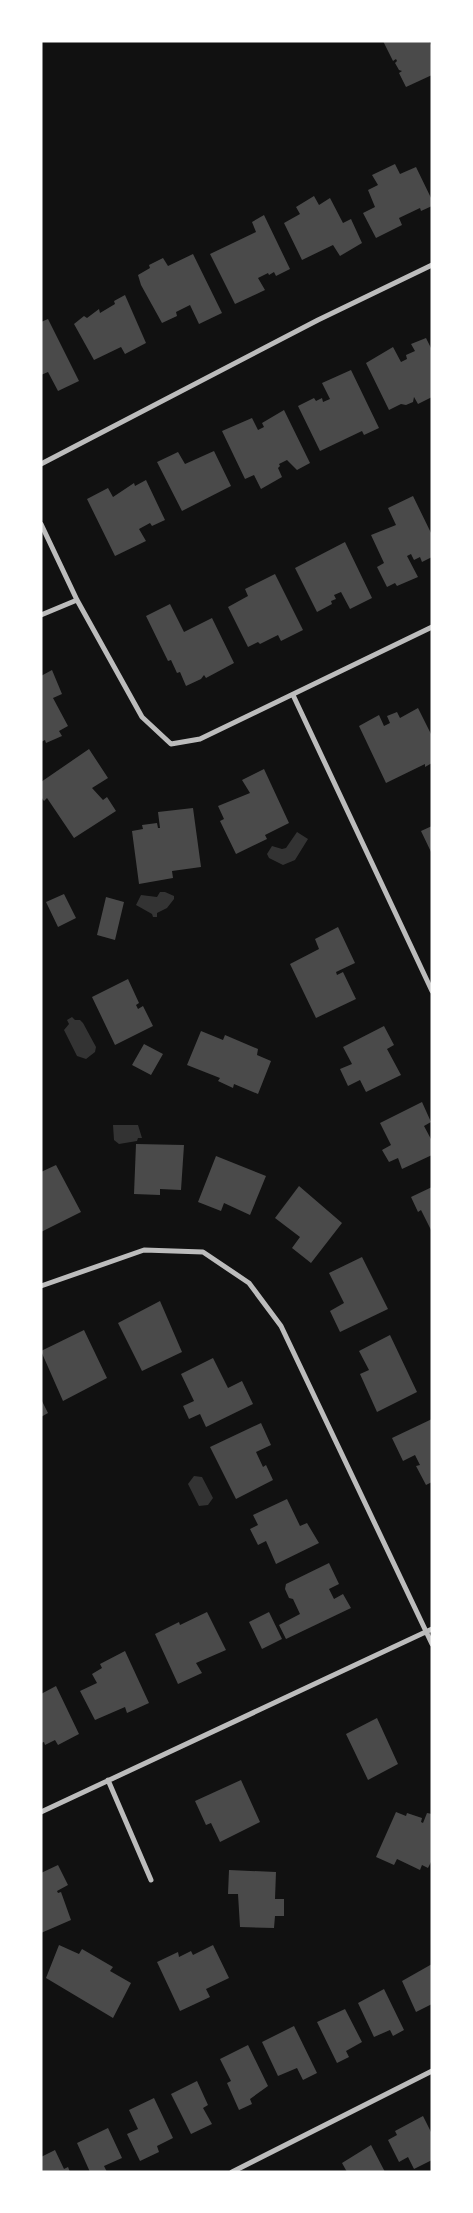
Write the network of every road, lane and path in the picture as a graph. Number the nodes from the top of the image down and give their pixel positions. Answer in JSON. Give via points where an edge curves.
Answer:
{"nodes":[{"id":1,"x":432,"y":265,"type":"edge"},
{"id":2,"x":41,"y":464,"type":"edge"},
{"id":3,"x":41,"y":524,"type":"edge"},
{"id":4,"x":77,"y":600,"type":"junction"},
{"id":5,"x":41,"y":615,"type":"edge"},
{"id":6,"x":432,"y":627,"type":"edge"},
{"id":7,"x":293,"y":695,"type":"junction"},
{"id":8,"x":432,"y":992,"type":"edge"},
{"id":9,"x":41,"y":1286,"type":"edge"},
{"id":10,"x":432,"y":1629,"type":"edge"},
{"id":11,"x":426,"y":1632,"type":"junction"},
{"id":12,"x":432,"y":1644,"type":"edge"},
{"id":13,"x":108,"y":1780,"type":"junction"},
{"id":14,"x":41,"y":1812,"type":"edge"},
{"id":15,"x":151,"y":1880,"type":"dead end"},
{"id":16,"x":432,"y":2071,"type":"edge"},
{"id":17,"x":232,"y":2172,"type":"edge"}],
"edges":[{"from":1,"to":2,"type":"street","via":[[318,320]]},
{"from":3,"to":4,"type":"street"},
{"from":4,"to":5,"type":"street"},
{"from":4,"to":7,"type":"street","via":[[142,717],[171,744],[200,739]]},
{"from":6,"to":7,"type":"street"},
{"from":7,"to":8,"type":"street"},
{"from":9,"to":11,"type":"street","via":[[144,1250],[203,1252],[249,1283],[281,1326]]},
{"from":10,"to":11,"type":"street"},
{"from":11,"to":12,"type":"street"},
{"from":11,"to":13,"type":"street"},
{"from":13,"to":14,"type":"street"},
{"from":13,"to":15,"type":"street"},
{"from":16,"to":17,"type":"street"}]}
